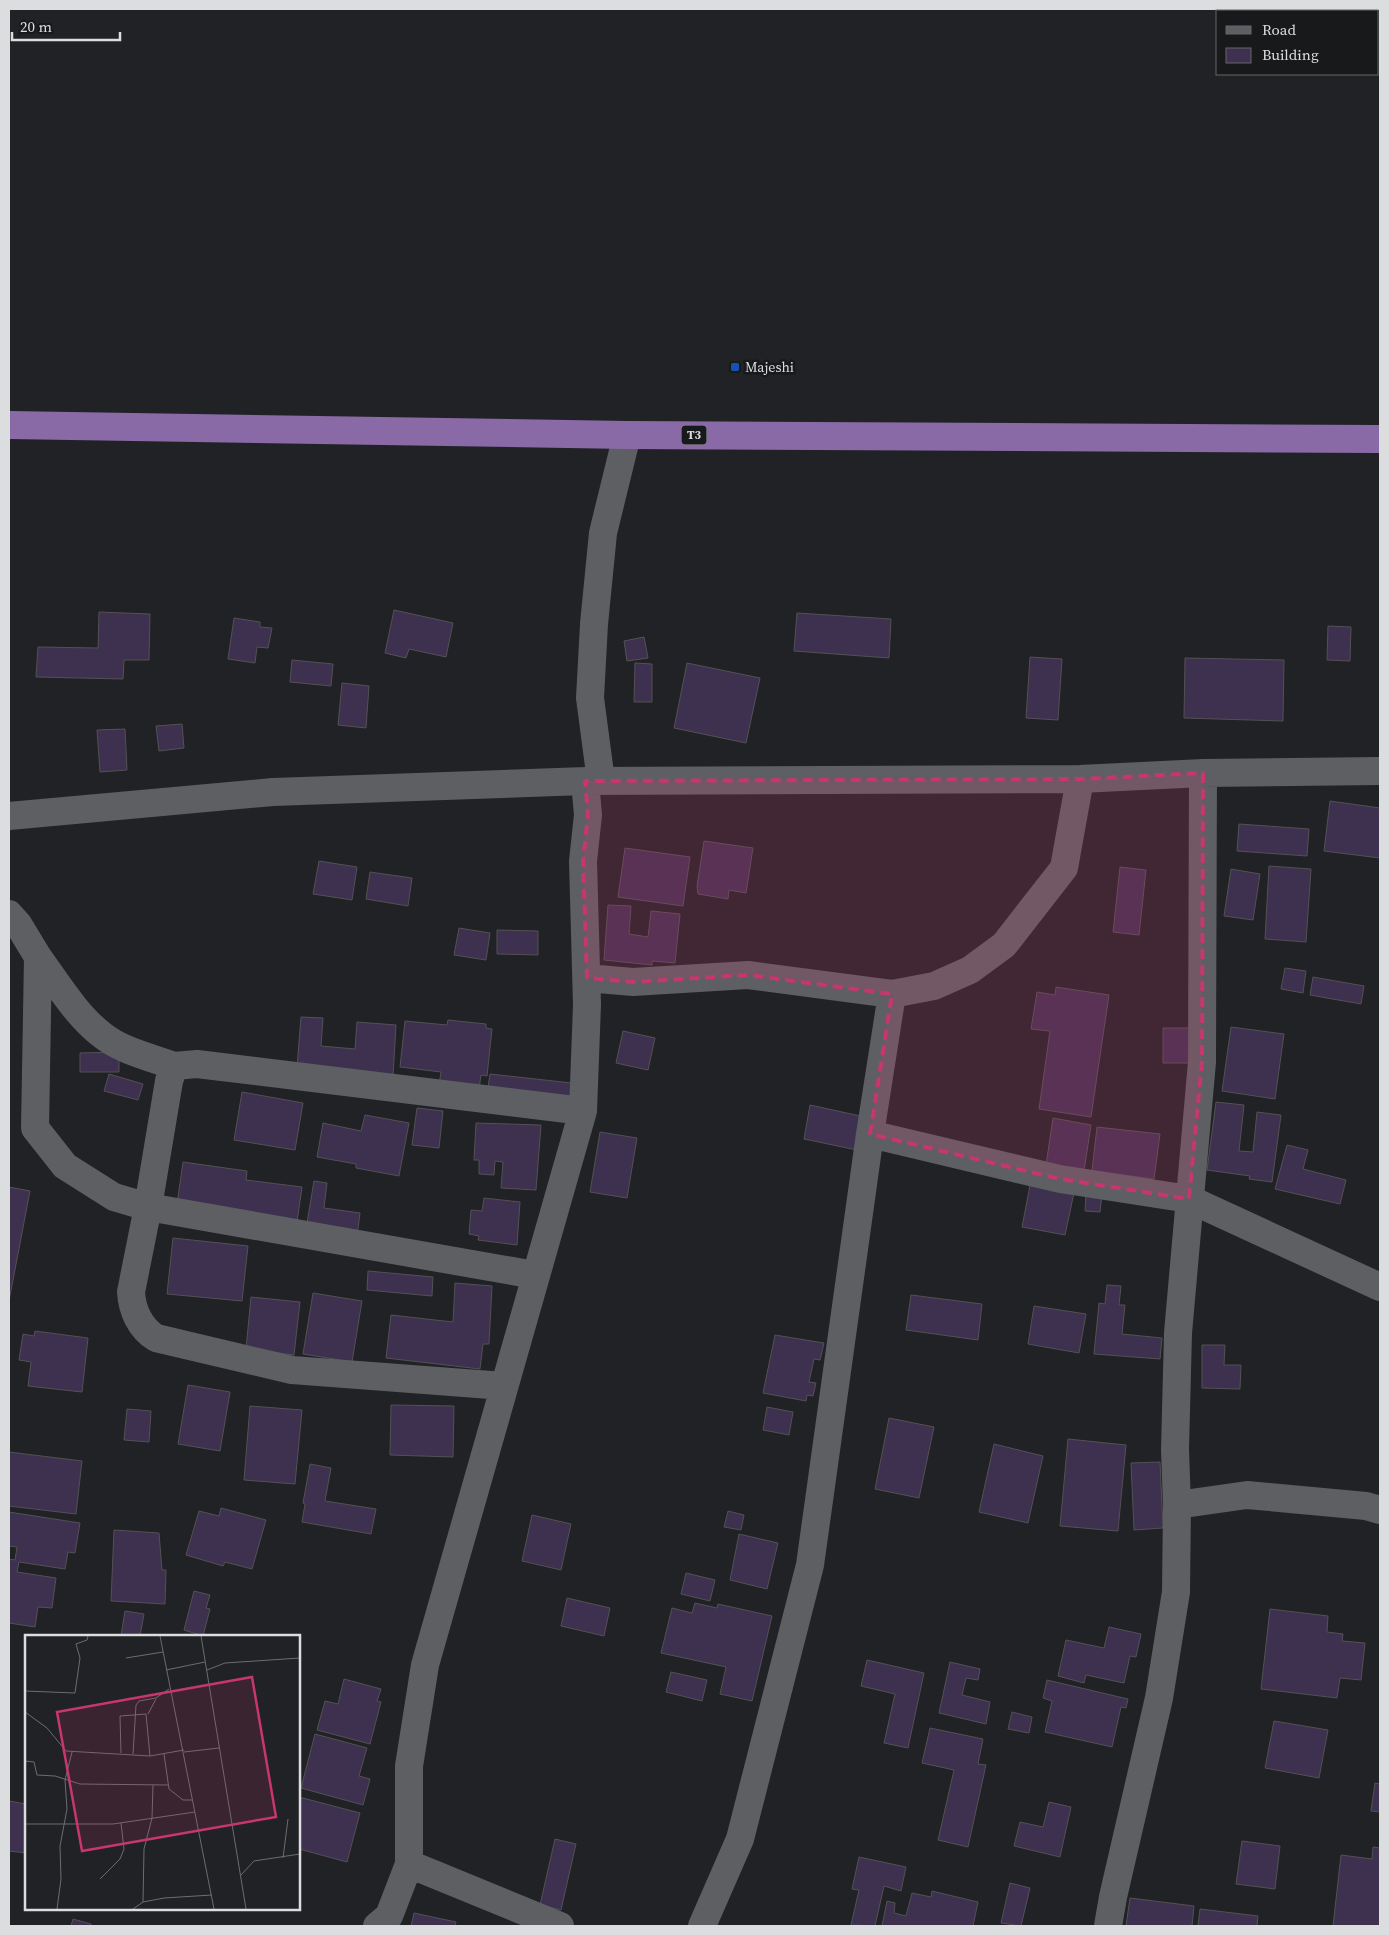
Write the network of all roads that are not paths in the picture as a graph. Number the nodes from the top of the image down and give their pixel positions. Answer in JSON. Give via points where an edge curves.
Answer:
{"nodes":[{"id":1,"x":9,"y":425,"type":"edge"},
{"id":2,"x":627,"y":435,"type":"junction"},
{"id":3,"x":1380,"y":439,"type":"edge"},
{"id":4,"x":1380,"y":770,"type":"edge"},
{"id":5,"x":1204,"y":773,"type":"junction"},
{"id":6,"x":1080,"y":779,"type":"junction"},
{"id":7,"x":593,"y":781,"type":"junction"},
{"id":8,"x":9,"y":816,"type":"edge"},
{"id":9,"x":9,"y":914,"type":"edge"},
{"id":10,"x":38,"y":957,"type":"junction"},
{"id":11,"x":586,"y":978,"type":"junction"},
{"id":12,"x":892,"y":994,"type":"junction"},
{"id":13,"x":174,"y":1066,"type":"junction"},
{"id":14,"x":583,"y":1111,"type":"junction"},
{"id":15,"x":870,"y":1134,"type":"junction"},
{"id":16,"x":1190,"y":1199,"type":"junction"},
{"id":17,"x":148,"y":1208,"type":"junction"},
{"id":18,"x":536,"y":1275,"type":"junction"},
{"id":19,"x":1380,"y":1287,"type":"edge"},
{"id":20,"x":504,"y":1386,"type":"junction"},
{"id":21,"x":1177,"y":1505,"type":"junction"},
{"id":22,"x":1380,"y":1510,"type":"edge"},
{"id":23,"x":409,"y":1864,"type":"junction"},
{"id":24,"x":377,"y":1926,"type":"edge"},
{"id":25,"x":560,"y":1926,"type":"edge"},
{"id":26,"x":702,"y":1926,"type":"edge"},
{"id":27,"x":1108,"y":1926,"type":"edge"}],
"edges":[{"from":1,"to":2,"type":"highway","number":"T3"},
{"from":2,"to":3,"type":"highway","number":"T3"},
{"from":2,"to":7,"type":"street","via":[[603,533],[594,624],[590,698]]},
{"from":4,"to":5,"type":"street"},
{"from":5,"to":6,"type":"street"},
{"from":5,"to":16,"type":"street","via":[[1202,1062]]},
{"from":6,"to":7,"type":"street"},
{"from":6,"to":12,"type":"street","via":[[1064,868],[1004,945],[970,970],[934,986]]},
{"from":7,"to":8,"type":"street","via":[[273,792]]},
{"from":7,"to":11,"type":"street","via":[[583,861]]},
{"from":9,"to":10,"type":"street"},
{"from":10,"to":13,"type":"street","via":[[79,1013],[102,1036],[124,1048]]},
{"from":10,"to":17,"type":"street","via":[[35,1128],[64,1166],[114,1197]]},
{"from":11,"to":12,"type":"street","via":[[633,982],[748,975]]},
{"from":11,"to":14,"type":"street"},
{"from":12,"to":15,"type":"street"},
{"from":13,"to":14,"type":"street","via":[[197,1064]]},
{"from":13,"to":17,"type":"street"},
{"from":14,"to":18,"type":"street"},
{"from":15,"to":16,"type":"street","via":[[1060,1179]]},
{"from":15,"to":26,"type":"street","via":[[810,1565],[740,1839]]},
{"from":16,"to":19,"type":"street"},
{"from":16,"to":21,"type":"street","via":[[1178,1333]]},
{"from":17,"to":18,"type":"street"},
{"from":17,"to":20,"type":"street","via":[[131,1292],[132,1304],[148,1333],[156,1338],[292,1370]]},
{"from":18,"to":20,"type":"street"},
{"from":20,"to":23,"type":"street","via":[[425,1664],[409,1766]]},
{"from":21,"to":22,"type":"street","via":[[1247,1495]]},
{"from":21,"to":27,"type":"street","via":[[1176,1592],[1160,1698]]},
{"from":23,"to":24,"type":"street","via":[[388,1916]]},
{"from":23,"to":25,"type":"street"}]}
